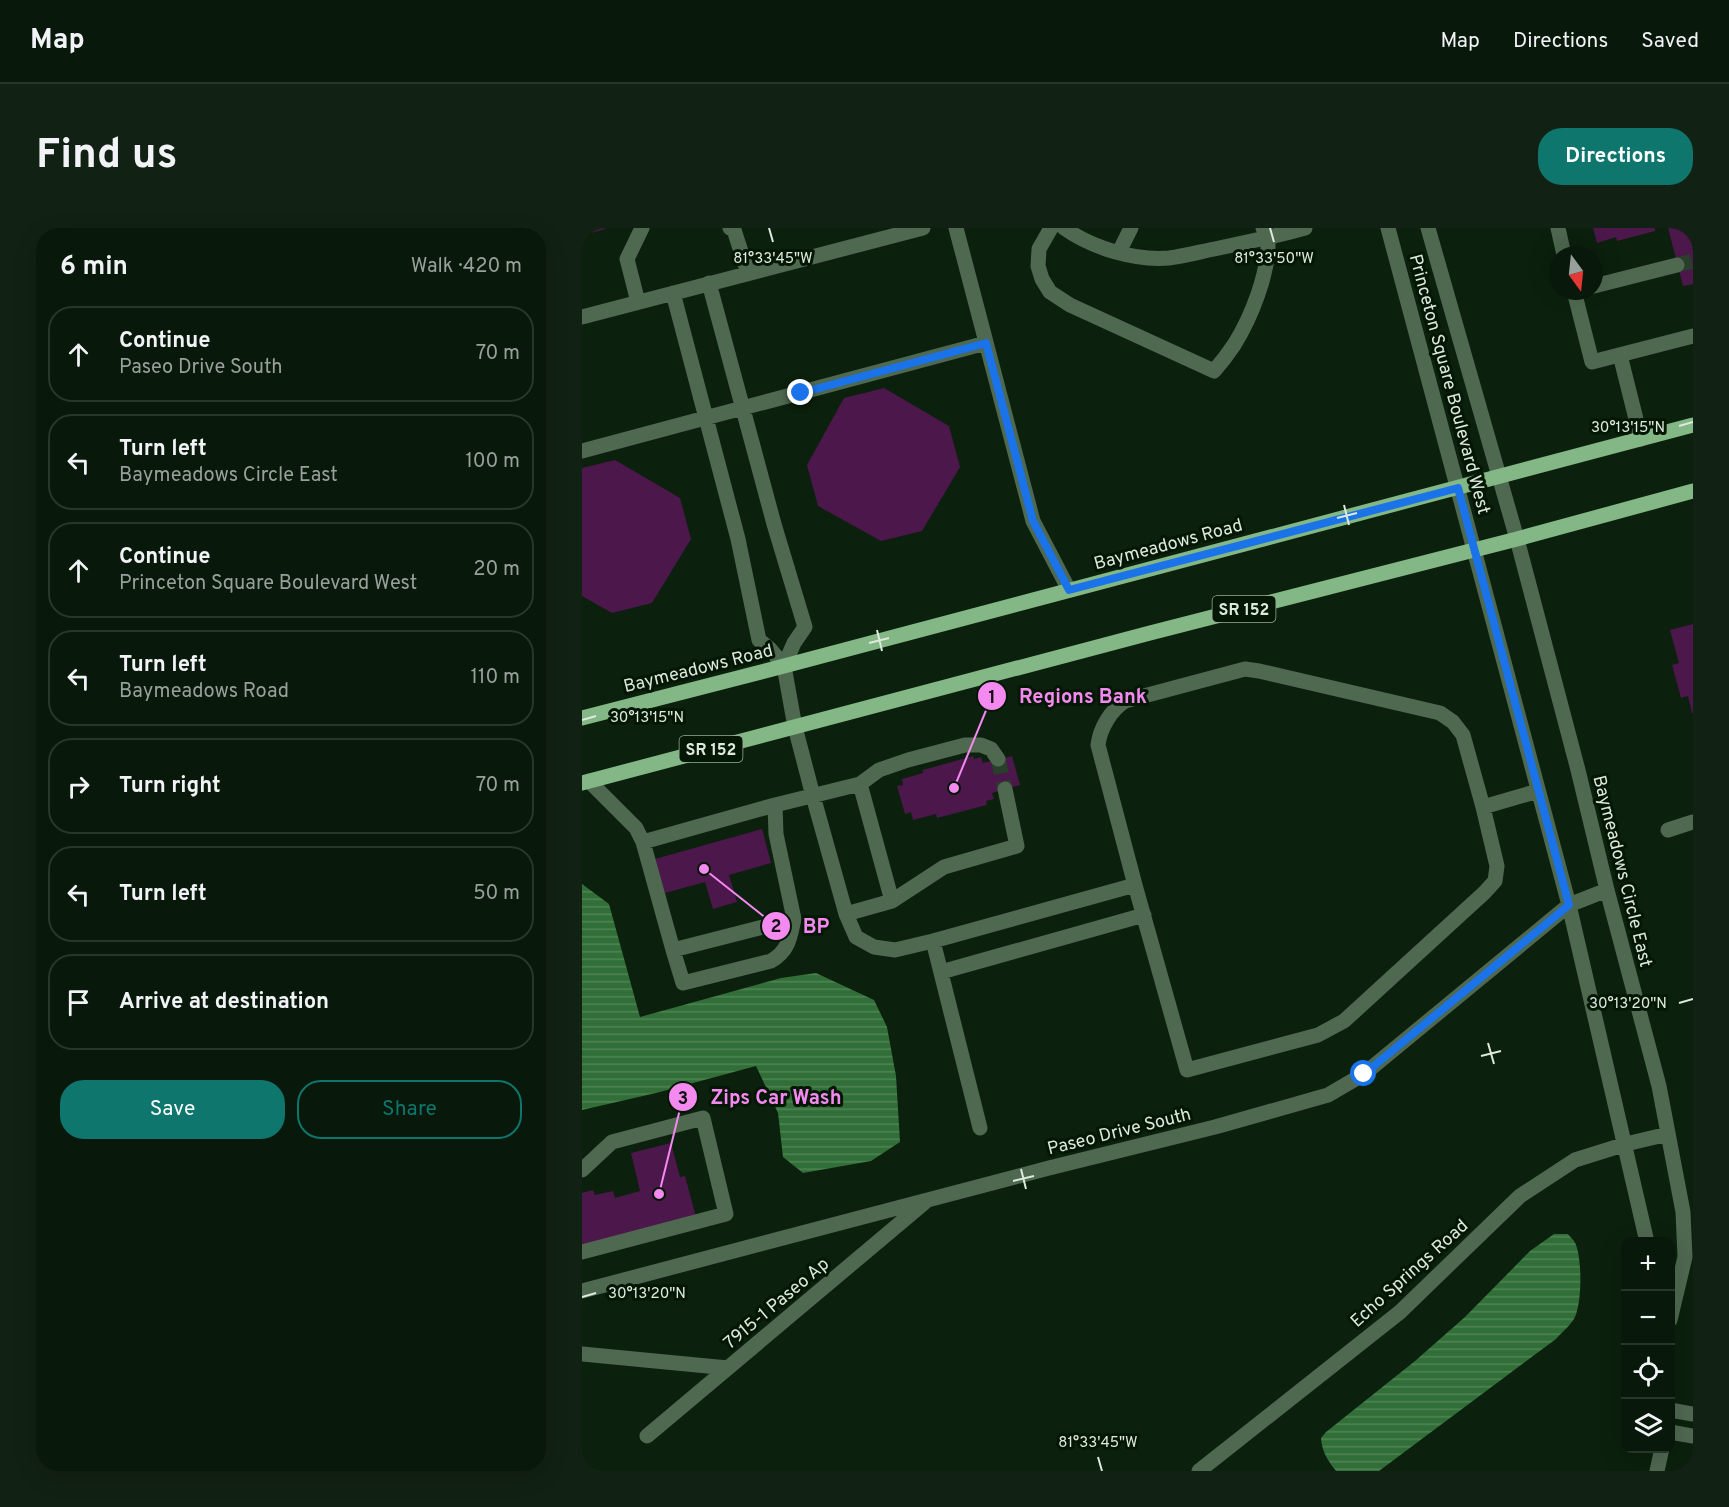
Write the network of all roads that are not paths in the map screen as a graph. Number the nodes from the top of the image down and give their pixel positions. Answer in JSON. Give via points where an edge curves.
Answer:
{"nodes":[{"id":1,"x":642,"y":228,"type":"edge"},
{"id":2,"x":730,"y":228,"type":"edge"},
{"id":3,"x":923,"y":228,"type":"edge"},
{"id":4,"x":956,"y":228,"type":"edge"},
{"id":5,"x":1051,"y":228,"type":"edge"},
{"id":6,"x":1064,"y":228,"type":"edge"},
{"id":7,"x":1131,"y":228,"type":"edge"},
{"id":8,"x":1305,"y":228,"type":"edge"},
{"id":9,"x":1388,"y":228,"type":"edge"},
{"id":10,"x":1428,"y":228,"type":"edge"},
{"id":11,"x":1557,"y":228,"type":"edge"},
{"id":12,"x":888,"y":232,"type":"edge"},
{"id":13,"x":1266,"y":233,"type":"edge"},
{"id":14,"x":1562,"y":246,"type":"edge"},
{"id":15,"x":1119,"y":252,"type":"junction"},
{"id":16,"x":1677,"y":265,"type":"tunnel mouth"},
{"id":17,"x":748,"y":273,"type":"junction"},
{"id":18,"x":709,"y":284,"type":"junction"},
{"id":19,"x":1603,"y":284,"type":"edge"},
{"id":20,"x":673,"y":293,"type":"junction"},
{"id":21,"x":1576,"y":300,"type":"edge"},
{"id":22,"x":638,"y":302,"type":"junction"},
{"id":23,"x":582,"y":316,"type":"edge"},
{"id":24,"x":1693,"y":336,"type":"edge"},
{"id":25,"x":986,"y":343,"type":"junction"},
{"id":26,"x":1620,"y":355,"type":"junction"},
{"id":27,"x":743,"y":408,"type":"junction"},
{"id":28,"x":706,"y":418,"type":"junction"},
{"id":29,"x":1693,"y":425,"type":"edge"},
{"id":30,"x":1641,"y":439,"type":"junction"},
{"id":31,"x":582,"y":451,"type":"edge"},
{"id":32,"x":1498,"y":477,"type":"junction"},
{"id":33,"x":1458,"y":488,"type":"junction"},
{"id":34,"x":1693,"y":491,"type":"edge"},
{"id":35,"x":1516,"y":539,"type":"junction"},
{"id":36,"x":1474,"y":550,"type":"junction"},
{"id":37,"x":1069,"y":590,"type":"junction"},
{"id":38,"x":784,"y":666,"type":"junction"},
{"id":39,"x":582,"y":718,"type":"edge"},
{"id":40,"x":795,"y":727,"type":"junction"},
{"id":41,"x":998,"y":759,"type":"dead end"},
{"id":42,"x":585,"y":782,"type":"edge"},
{"id":43,"x":860,"y":784,"type":"junction"},
{"id":44,"x":1005,"y":789,"type":"tunnel mouth"},
{"id":45,"x":1538,"y":791,"type":"junction"},
{"id":46,"x":813,"y":796,"type":"junction"},
{"id":47,"x":775,"y":805,"type":"junction"},
{"id":48,"x":1483,"y":807,"type":"junction"},
{"id":49,"x":1693,"y":822,"type":"edge"},
{"id":50,"x":1668,"y":830,"type":"dead end"},
{"id":51,"x":643,"y":842,"type":"junction"},
{"id":52,"x":1135,"y":885,"type":"junction"},
{"id":53,"x":1607,"y":890,"type":"junction"},
{"id":54,"x":892,"y":901,"type":"junction"},
{"id":55,"x":1569,"y":905,"type":"junction"},
{"id":56,"x":846,"y":914,"type":"junction"},
{"id":57,"x":1144,"y":915,"type":"junction"},
{"id":58,"x":794,"y":919,"type":"junction"},
{"id":59,"x":933,"y":941,"type":"junction"},
{"id":60,"x":673,"y":950,"type":"junction"},
{"id":61,"x":941,"y":972,"type":"junction"},
{"id":62,"x":980,"y":1128,"type":"dead end"},
{"id":63,"x":1668,"y":1134,"type":"junction"},
{"id":64,"x":1626,"y":1144,"type":"junction"},
{"id":65,"x":582,"y":1170,"type":"edge"},
{"id":66,"x":929,"y":1199,"type":"junction"},
{"id":67,"x":1646,"y":1237,"type":"edge"},
{"id":68,"x":582,"y":1252,"type":"edge"},
{"id":69,"x":582,"y":1291,"type":"edge"},
{"id":70,"x":1675,"y":1302,"type":"edge"},
{"id":71,"x":582,"y":1354,"type":"edge"},
{"id":72,"x":728,"y":1368,"type":"junction"},
{"id":73,"x":1675,"y":1411,"type":"edge"},
{"id":74,"x":1693,"y":1414,"type":"edge"},
{"id":75,"x":1675,"y":1433,"type":"edge"},
{"id":76,"x":647,"y":1436,"type":"dead end"},
{"id":77,"x":1693,"y":1436,"type":"edge"},
{"id":78,"x":1661,"y":1453,"type":"edge"},
{"id":79,"x":1199,"y":1471,"type":"edge"},
{"id":80,"x":1658,"y":1471,"type":"edge"}],
"edges":[{"from":1,"to":22,"type":"street","via":[[627,259]]},
{"from":2,"to":17,"type":"street"},
{"from":3,"to":12,"type":"street"},
{"from":4,"to":25,"type":"street"},
{"from":5,"to":13,"type":"street","via":[[1038,249],[1038,266],[1050,292],[1070,305],[1214,371],[1234,346],[1250,314],[1265,269]]},
{"from":6,"to":15,"type":"street","via":[[1087,242]]},
{"from":7,"to":15,"type":"street"},
{"from":8,"to":13,"type":"street"},
{"from":9,"to":33,"type":"street","name":"Princeton Square Boulevard West"},
{"from":10,"to":32,"type":"street","name":"Princeton Square Boulevard West"},
{"from":11,"to":14,"type":"street"},
{"from":12,"to":17,"type":"street"},
{"from":13,"to":15,"type":"street","via":[[1168,258]]},
{"from":16,"to":19,"type":"street"},
{"from":17,"to":18,"type":"street"},
{"from":18,"to":20,"type":"street"},
{"from":18,"to":27,"type":"street"},
{"from":20,"to":22,"type":"street"},
{"from":20,"to":28,"type":"street"},
{"from":21,"to":26,"type":"street","via":[[1592,362]]},
{"from":22,"to":23,"type":"street"},
{"from":24,"to":26,"type":"street"},
{"from":25,"to":27,"type":"street"},
{"from":25,"to":37,"type":"street","via":[[1033,521]]},
{"from":26,"to":30,"type":"street"},
{"from":27,"to":28,"type":"street"},
{"from":27,"to":38,"type":"street","via":[[806,627]]},
{"from":28,"to":31,"type":"street"},
{"from":28,"to":38,"type":"street","via":[[738,539],[759,640]]},
{"from":29,"to":30,"type":"main road","name":"Baymeadows Road"},
{"from":30,"to":32,"type":"main road","name":"Baymeadows Road"},
{"from":32,"to":33,"type":"main road","name":"Baymeadows Road"},
{"from":32,"to":35,"type":"street","name":"Princeton Square Boulevard West"},
{"from":33,"to":36,"type":"street","name":"Princeton Square Boulevard West"},
{"from":33,"to":37,"type":"main road","name":"Baymeadows Road"},
{"from":34,"to":35,"type":"main road","number":"SR 152"},
{"from":35,"to":36,"type":"main road","number":"SR 152"},
{"from":35,"to":53,"type":"street","name":"Baymeadows Circle East"},
{"from":36,"to":40,"type":"main road","number":"SR 152"},
{"from":36,"to":45,"type":"street"},
{"from":37,"to":38,"type":"main road","name":"Baymeadows Road"},
{"from":38,"to":39,"type":"main road","name":"Baymeadows Road"},
{"from":38,"to":40,"type":"street"},
{"from":40,"to":42,"type":"main road","number":"SR 152"},
{"from":40,"to":46,"type":"street"},
{"from":41,"to":43,"type":"street","via":[[991,749],[965,745],[879,770]]},
{"from":42,"to":51,"type":"street","via":[[636,828]]},
{"from":43,"to":46,"type":"street"},
{"from":43,"to":54,"type":"street"},
{"from":44,"to":54,"type":"street","via":[[1017,846],[944,867]]},
{"from":45,"to":48,"type":"street"},
{"from":45,"to":55,"type":"street"},
{"from":46,"to":47,"type":"street"},
{"from":46,"to":56,"type":"street"},
{"from":47,"to":51,"type":"street"},
{"from":47,"to":58,"type":"street","via":[[776,834]]},
{"from":48,"to":52,"type":"street","via":[[1463,735],[1440,713],[1245,669],[1125,701],[1116,707],[1099,735],[1098,745]]},
{"from":48,"to":57,"type":"street","via":[[1497,866],[1495,881],[1344,1021],[1318,1035],[1187,1070]]},
{"from":49,"to":50,"type":"street"},
{"from":51,"to":60,"type":"street"},
{"from":52,"to":57,"type":"street"},
{"from":52,"to":59,"type":"street"},
{"from":53,"to":55,"type":"street","name":"Paseo Drive South"},
{"from":53,"to":63,"type":"street","name":"Baymeadows Circle East"},
{"from":54,"to":56,"type":"street"},
{"from":55,"to":64,"type":"street"},
{"from":55,"to":66,"type":"street","name":"Paseo Drive South","via":[[1364,1074],[1328,1095]]},
{"from":56,"to":59,"type":"street","via":[[856,937],[873,947],[895,950]]},
{"from":57,"to":61,"type":"street"},
{"from":58,"to":60,"type":"street"},
{"from":58,"to":60,"type":"street","via":[[789,943],[771,961],[682,983]]},
{"from":59,"to":61,"type":"street"},
{"from":61,"to":62,"type":"street"},
{"from":63,"to":64,"type":"street","name":"Echo Springs Road"},
{"from":63,"to":70,"type":"street","name":"Baymeadows Circle East","via":[[1683,1212],[1685,1257]]},
{"from":64,"to":67,"type":"street"},
{"from":64,"to":79,"type":"street","name":"Echo Springs Road","via":[[1575,1161],[1520,1196],[1400,1312]]},
{"from":65,"to":68,"type":"street","via":[[612,1142],[703,1118],[726,1214]]},
{"from":66,"to":69,"type":"street","name":"Paseo Drive South"},
{"from":66,"to":72,"type":"street","name":"7915-1 Paseo Ap"},
{"from":71,"to":72,"type":"street"},
{"from":72,"to":76,"type":"street","name":"7915-1 Paseo Ap"},
{"from":73,"to":74,"type":"street"},
{"from":75,"to":77,"type":"street"},
{"from":78,"to":80,"type":"street"}]}
